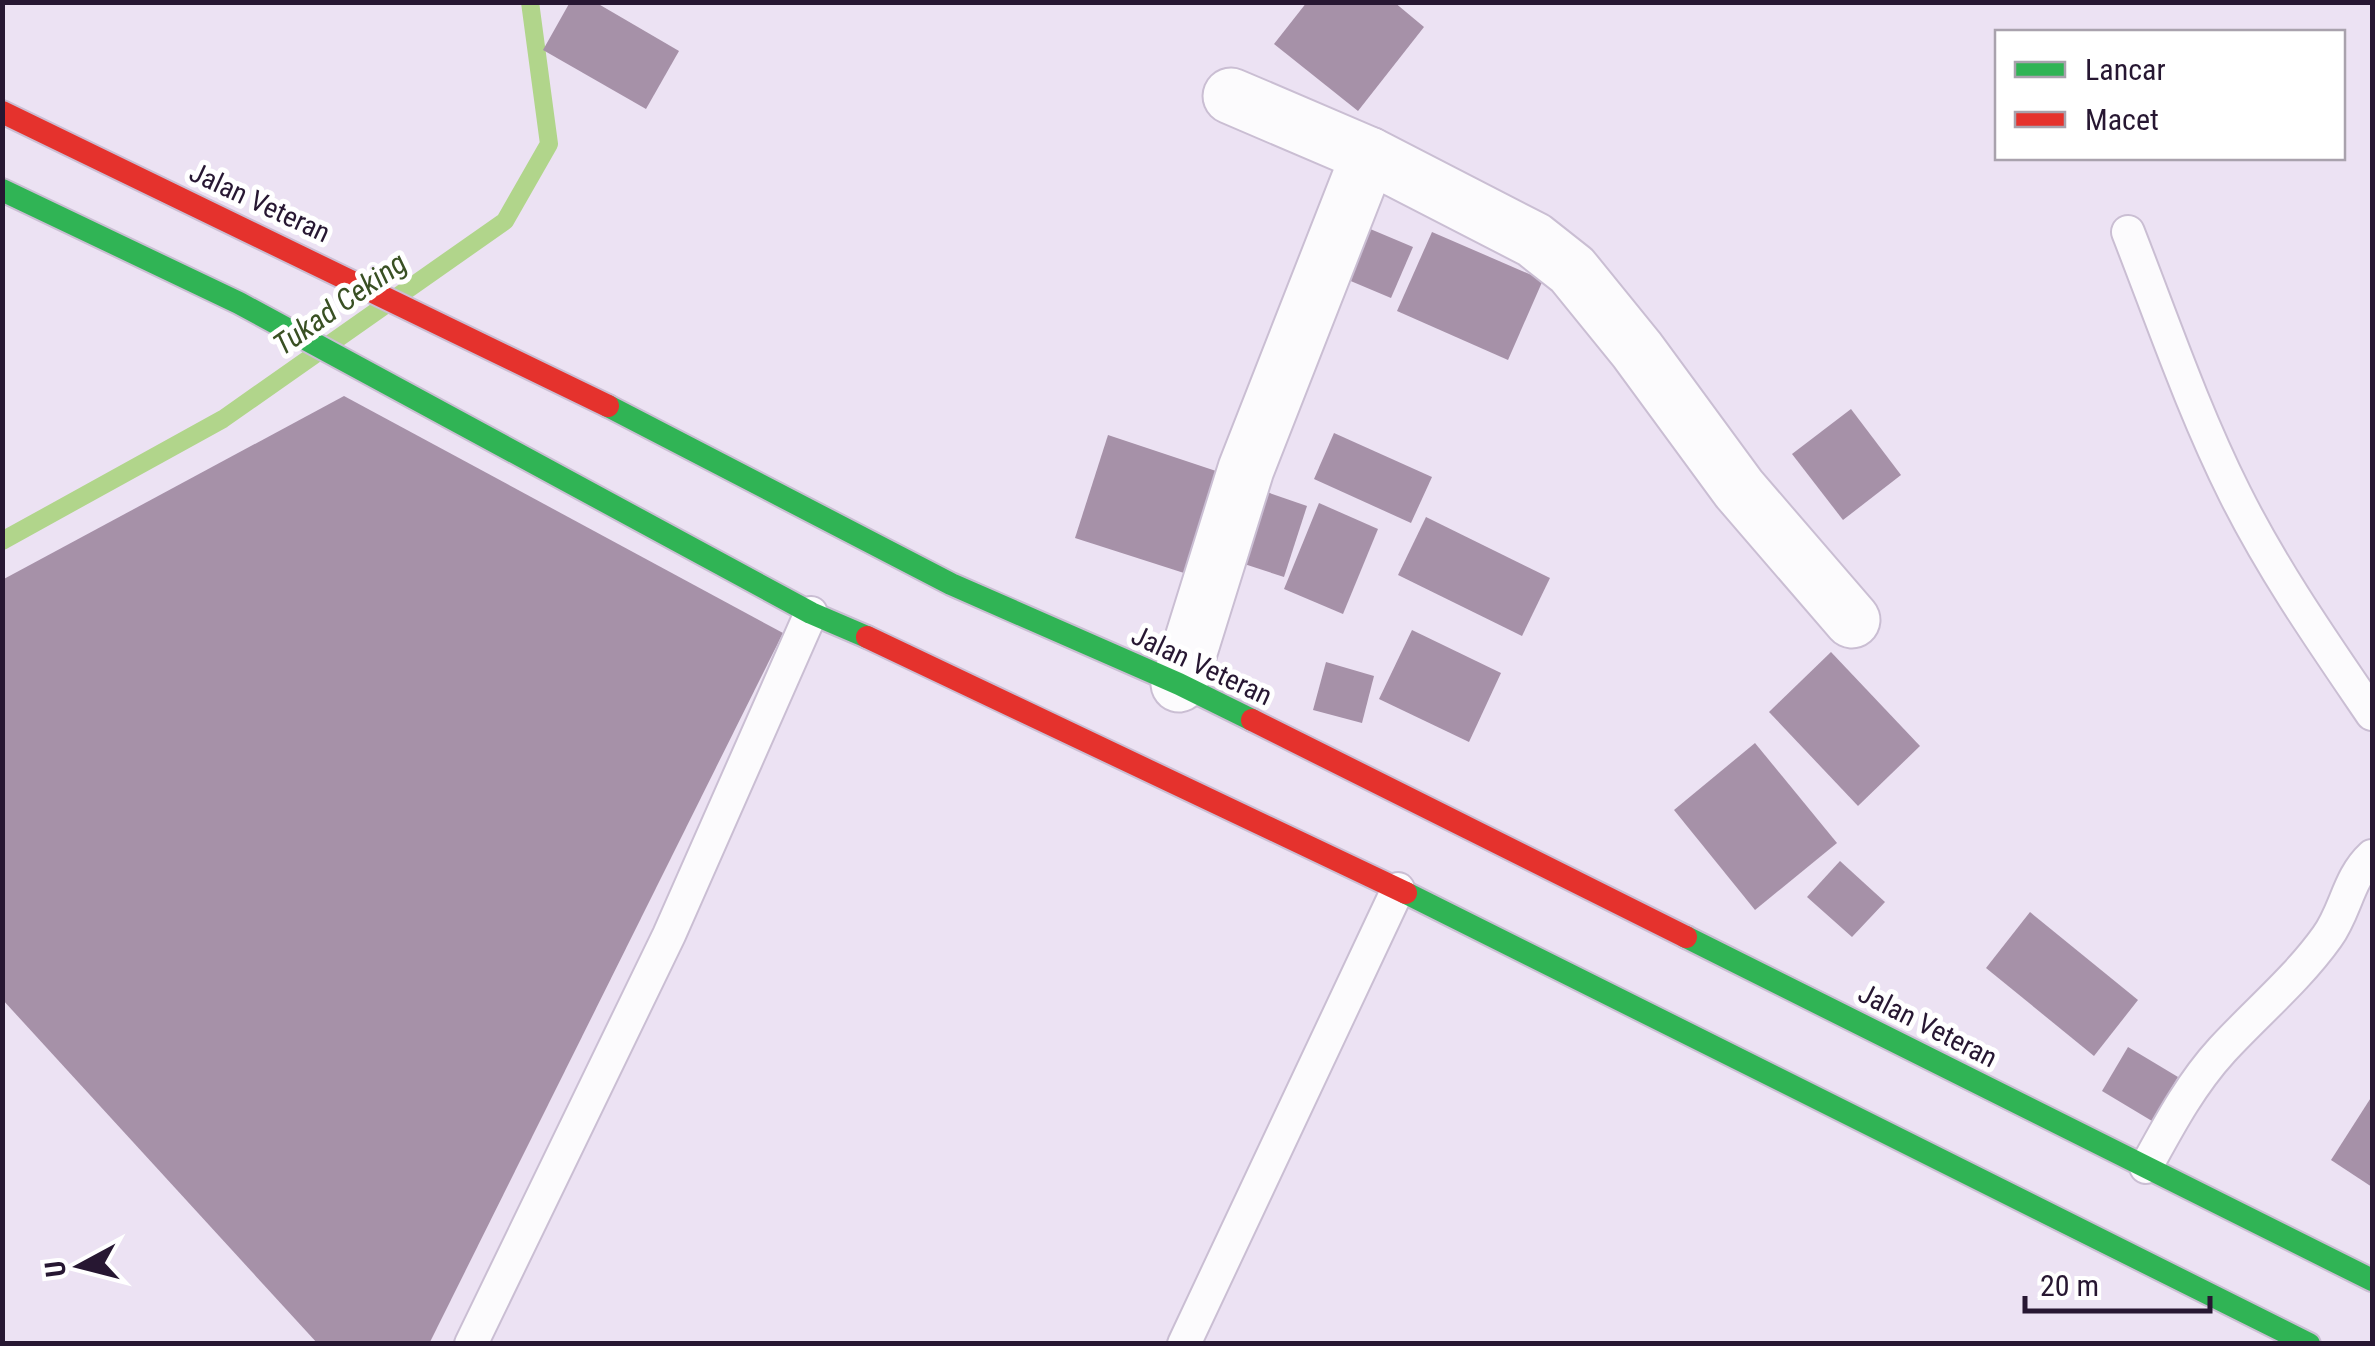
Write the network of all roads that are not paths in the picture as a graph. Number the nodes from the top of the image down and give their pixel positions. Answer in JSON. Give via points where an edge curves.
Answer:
{"nodes":[{"id":1,"x":1231,"y":96,"type":"dead end"},
{"id":2,"x":2,"y":112,"type":"edge"},
{"id":3,"x":1370,"y":155,"type":"junction"},
{"id":4,"x":2,"y":190,"type":"edge"},
{"id":5,"x":2128,"y":232,"type":"dead end"},
{"id":6,"x":811,"y":613,"type":"junction"},
{"id":7,"x":1852,"y":620,"type":"dead end"},
{"id":8,"x":1179,"y":684,"type":"junction"},
{"id":9,"x":2372,"y":714,"type":"edge"},
{"id":10,"x":2372,"y":856,"type":"edge"},
{"id":11,"x":1398,"y":889,"type":"junction"},
{"id":12,"x":2146,"y":1167,"type":"junction"},
{"id":13,"x":2372,"y":1280,"type":"edge"},
{"id":14,"x":470,"y":1344,"type":"edge"},
{"id":15,"x":1184,"y":1344,"type":"edge"},
{"id":16,"x":2309,"y":1344,"type":"edge"}],
"edges":[{"from":1,"to":3,"type":"street"},
{"from":2,"to":8,"type":"main road","name":"Jalan Veteran","via":[[574,388],[948,592]]},
{"from":3,"to":7,"type":"street","via":[[1534,240],[1572,270],[1740,489]]},
{"from":3,"to":8,"type":"street","via":[[1246,469]]},
{"from":4,"to":6,"type":"main road","via":[[239,303]]},
{"from":5,"to":9,"type":"lane","via":[[2234,493],[2289,592]]},
{"from":6,"to":11,"type":"main road","via":[[919,651]]},
{"from":6,"to":14,"type":"lane","via":[[668,936]]},
{"from":8,"to":12,"type":"main road","name":"Jalan Veteran"},
{"from":10,"to":12,"type":"lane","via":[[2354,878],[2330,933],[2220,1052]]},
{"from":11,"to":15,"type":"lane"},
{"from":11,"to":16,"type":"main road"},
{"from":12,"to":13,"type":"main road","name":"Jalan Veteran"}]}
